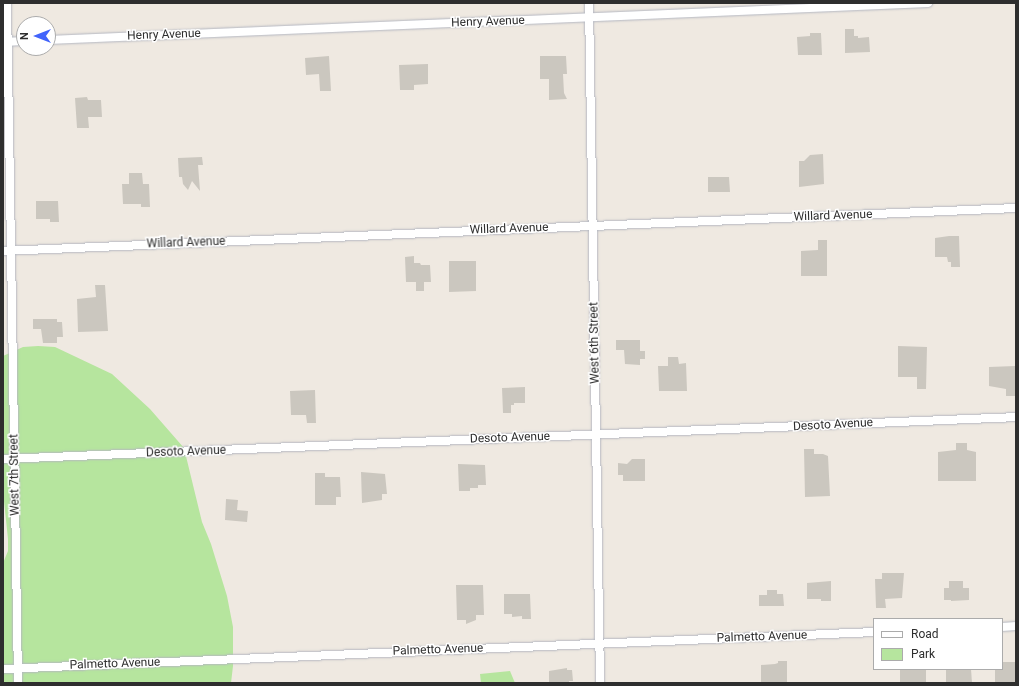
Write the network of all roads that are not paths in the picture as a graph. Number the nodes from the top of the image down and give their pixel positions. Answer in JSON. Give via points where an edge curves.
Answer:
{"nodes":[{"id":1,"x":7,"y":3,"type":"edge"},
{"id":2,"x":588,"y":3,"type":"edge"},
{"id":3,"x":928,"y":3,"type":"edge"},
{"id":4,"x":589,"y":18,"type":"junction"},
{"id":5,"x":56,"y":40,"type":"edge"},
{"id":6,"x":16,"y":41,"type":"edge"},
{"id":7,"x":5,"y":42,"type":"edge"},
{"id":8,"x":1016,"y":208,"type":"edge"},
{"id":9,"x":593,"y":226,"type":"junction"},
{"id":10,"x":7,"y":250,"type":"edge"},
{"id":11,"x":1016,"y":417,"type":"edge"},
{"id":12,"x":596,"y":435,"type":"junction"},
{"id":13,"x":3,"y":459,"type":"edge"},
{"id":14,"x":14,"y":459,"type":"junction"},
{"id":15,"x":1016,"y":626,"type":"edge"},
{"id":16,"x":1003,"y":627,"type":"edge"},
{"id":17,"x":873,"y":632,"type":"edge"},
{"id":18,"x":600,"y":644,"type":"junction"},
{"id":19,"x":18,"y":668,"type":"junction"},
{"id":20,"x":3,"y":669,"type":"edge"},
{"id":21,"x":18,"y":683,"type":"edge"},
{"id":22,"x":600,"y":683,"type":"edge"}],
"edges":[{"from":1,"to":7,"type":"street","name":"West 7th Street"},
{"from":2,"to":4,"type":"street","name":"West 6th Street"},
{"from":3,"to":4,"type":"street","name":"Henry Avenue"},
{"from":4,"to":5,"type":"street","name":"Henry Avenue"},
{"from":4,"to":9,"type":"street","name":"West 6th Street"},
{"from":6,"to":7,"type":"street"},
{"from":7,"to":10,"type":"street","name":"West 7th Street"},
{"from":8,"to":9,"type":"street","name":"Willard Avenue"},
{"from":9,"to":10,"type":"street","name":"Willard Avenue"},
{"from":9,"to":12,"type":"street","name":"West 6th Street"},
{"from":10,"to":14,"type":"street","name":"West 7th Street"},
{"from":11,"to":12,"type":"street","name":"Desoto Avenue"},
{"from":12,"to":14,"type":"street","name":"Desoto Avenue"},
{"from":12,"to":18,"type":"street","name":"West 6th Street"},
{"from":13,"to":14,"type":"street","name":"Desoto Avenue"},
{"from":14,"to":19,"type":"street","name":"West 7th Street"},
{"from":15,"to":16,"type":"street"},
{"from":17,"to":18,"type":"street","name":"Palmetto Avenue"},
{"from":18,"to":19,"type":"street","name":"Palmetto Avenue"},
{"from":18,"to":22,"type":"street","name":"West 6th Street"},
{"from":19,"to":20,"type":"street","name":"Palmetto Avenue"},
{"from":19,"to":21,"type":"street","name":"West 7th Street"}]}
